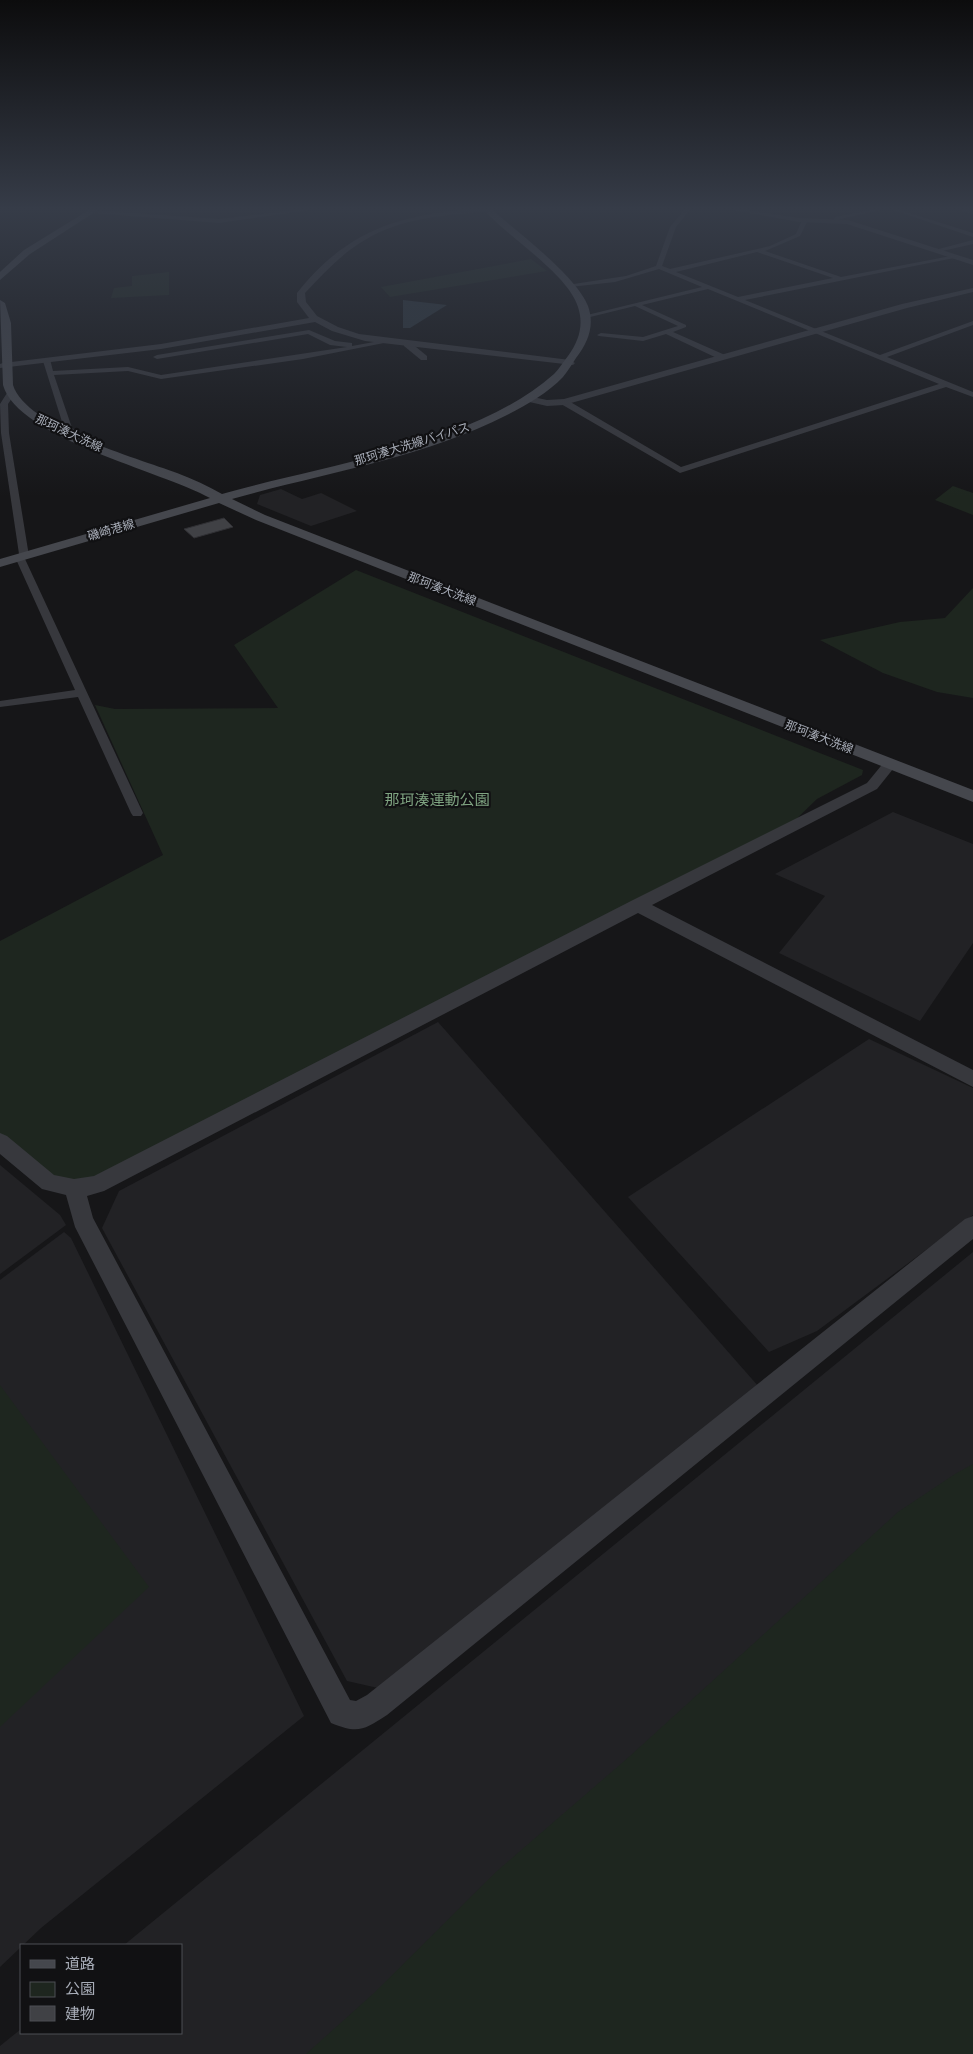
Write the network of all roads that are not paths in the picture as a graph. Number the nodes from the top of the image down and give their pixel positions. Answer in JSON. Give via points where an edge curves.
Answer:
{"nodes":[{"id":1,"x":2,"y":306,"type":"edge"},
{"id":2,"x":302,"y":306,"type":"edge"},
{"id":3,"x":582,"y":306,"type":"edge"},
{"id":4,"x":633,"y":306,"type":"edge"},
{"id":5,"x":639,"y":306,"type":"edge"},
{"id":6,"x":755,"y":306,"type":"edge"},
{"id":7,"x":912,"y":306,"type":"edge"},
{"id":8,"x":586,"y":316,"type":"junction"},
{"id":9,"x":317,"y":319,"type":"junction"},
{"id":10,"x":973,"y":323,"type":"edge"},
{"id":11,"x":266,"y":330,"type":"junction"},
{"id":12,"x":816,"y":331,"type":"junction"},
{"id":13,"x":667,"y":332,"type":"junction"},
{"id":14,"x":601,"y":336,"type":"dead end"},
{"id":15,"x":278,"y":338,"type":"junction"},
{"id":16,"x":385,"y":342,"type":"junction"},
{"id":17,"x":407,"y":344,"type":"junction"},
{"id":18,"x":288,"y":346,"type":"dead end"},
{"id":19,"x":358,"y":347,"type":"junction"},
{"id":20,"x":152,"y":348,"type":"junction"},
{"id":21,"x":881,"y":357,"type":"junction"},
{"id":22,"x":424,"y":358,"type":"dead end"},
{"id":23,"x":722,"y":358,"type":"junction"},
{"id":24,"x":47,"y":361,"type":"junction"},
{"id":25,"x":570,"y":363,"type":"junction"},
{"id":26,"x":2,"y":366,"type":"edge"},
{"id":27,"x":50,"y":373,"type":"junction"},
{"id":28,"x":946,"y":384,"type":"junction"},
{"id":29,"x":10,"y":395,"type":"junction"},
{"id":30,"x":973,"y":395,"type":"edge"},
{"id":31,"x":528,"y":398,"type":"junction"},
{"id":32,"x":564,"y":402,"type":"junction"},
{"id":33,"x":76,"y":438,"type":"junction"},
{"id":34,"x":3,"y":443,"type":"edge"},
{"id":35,"x":222,"y":499,"type":"junction"},
{"id":36,"x":22,"y":556,"type":"junction"},
{"id":37,"x":0,"y":563,"type":"edge"},
{"id":38,"x":80,"y":693,"type":"junction"},
{"id":39,"x":0,"y":704,"type":"edge"},
{"id":40,"x":890,"y":764,"type":"junction"},
{"id":41,"x":973,"y":796,"type":"edge"},
{"id":42,"x":137,"y":813,"type":"dead end"},
{"id":43,"x":637,"y":905,"type":"junction"},
{"id":44,"x":973,"y":1079,"type":"edge"},
{"id":45,"x":0,"y":1142,"type":"edge"},
{"id":46,"x":74,"y":1188,"type":"junction"},
{"id":47,"x":973,"y":1226,"type":"edge"}],
"edges":[{"from":1,"to":26,"type":"main road"},
{"from":2,"to":9,"type":"street"},
{"from":3,"to":8,"type":"main road"},
{"from":4,"to":8,"type":"street"},
{"from":5,"to":13,"type":"street","via":[[684,326]]},
{"from":6,"to":12,"type":"street"},
{"from":7,"to":12,"type":"street"},
{"from":8,"to":25,"type":"main road","name":"那珂湊大洗線バイパス","via":[[584,337]]},
{"from":9,"to":11,"type":"street"},
{"from":9,"to":16,"type":"street","via":[[346,334]]},
{"from":10,"to":21,"type":"street"},
{"from":11,"to":15,"type":"street"},
{"from":11,"to":20,"type":"street"},
{"from":12,"to":21,"type":"street"},
{"from":12,"to":23,"type":"street"},
{"from":13,"to":14,"type":"street","via":[[643,339]]},
{"from":13,"to":23,"type":"street"},
{"from":15,"to":18,"type":"street"},
{"from":15,"to":19,"type":"street","via":[[309,332],[333,343]]},
{"from":15,"to":20,"type":"street","via":[[159,360]]},
{"from":16,"to":17,"type":"street"},
{"from":16,"to":19,"type":"street"},
{"from":17,"to":22,"type":"street"},
{"from":17,"to":25,"type":"street"},
{"from":19,"to":27,"type":"street","via":[[161,377],[128,369]]},
{"from":20,"to":24,"type":"street"},
{"from":21,"to":28,"type":"street"},
{"from":23,"to":32,"type":"street"},
{"from":24,"to":26,"type":"street"},
{"from":24,"to":27,"type":"street"},
{"from":25,"to":31,"type":"main road","name":"那珂湊大洗線バイパス","via":[[550,383]]},
{"from":26,"to":29,"type":"main road"},
{"from":27,"to":33,"type":"street","via":[[67,425]]},
{"from":28,"to":30,"type":"street"},
{"from":28,"to":32,"type":"street","via":[[680,470]]},
{"from":29,"to":33,"type":"main road","name":"那珂湊大洗線","via":[[37,420]]},
{"from":29,"to":34,"type":"street","via":[[4,404]]},
{"from":31,"to":32,"type":"street","via":[[547,403]]},
{"from":31,"to":35,"type":"main road","name":"那珂湊大洗線バイパス","via":[[482,422],[436,440]]},
{"from":33,"to":35,"type":"main road","name":"那珂湊大洗線","via":[[179,478]]},
{"from":34,"to":36,"type":"street"},
{"from":35,"to":36,"type":"main road","name":"磯崎港線"},
{"from":35,"to":40,"type":"main road","name":"那珂湊大洗線"},
{"from":36,"to":37,"type":"main road","name":"磯崎港線"},
{"from":36,"to":38,"type":"street"},
{"from":38,"to":39,"type":"street"},
{"from":38,"to":42,"type":"street"},
{"from":40,"to":41,"type":"main road","name":"那珂湊大洗線"},
{"from":40,"to":43,"type":"street","via":[[872,786]]},
{"from":43,"to":44,"type":"street"},
{"from":43,"to":46,"type":"street","via":[[97,1185]]},
{"from":45,"to":46,"type":"street","via":[[49,1183]]},
{"from":46,"to":47,"type":"street","via":[[83,1220],[341,1712],[359,1716],[377,1705]]}]}
